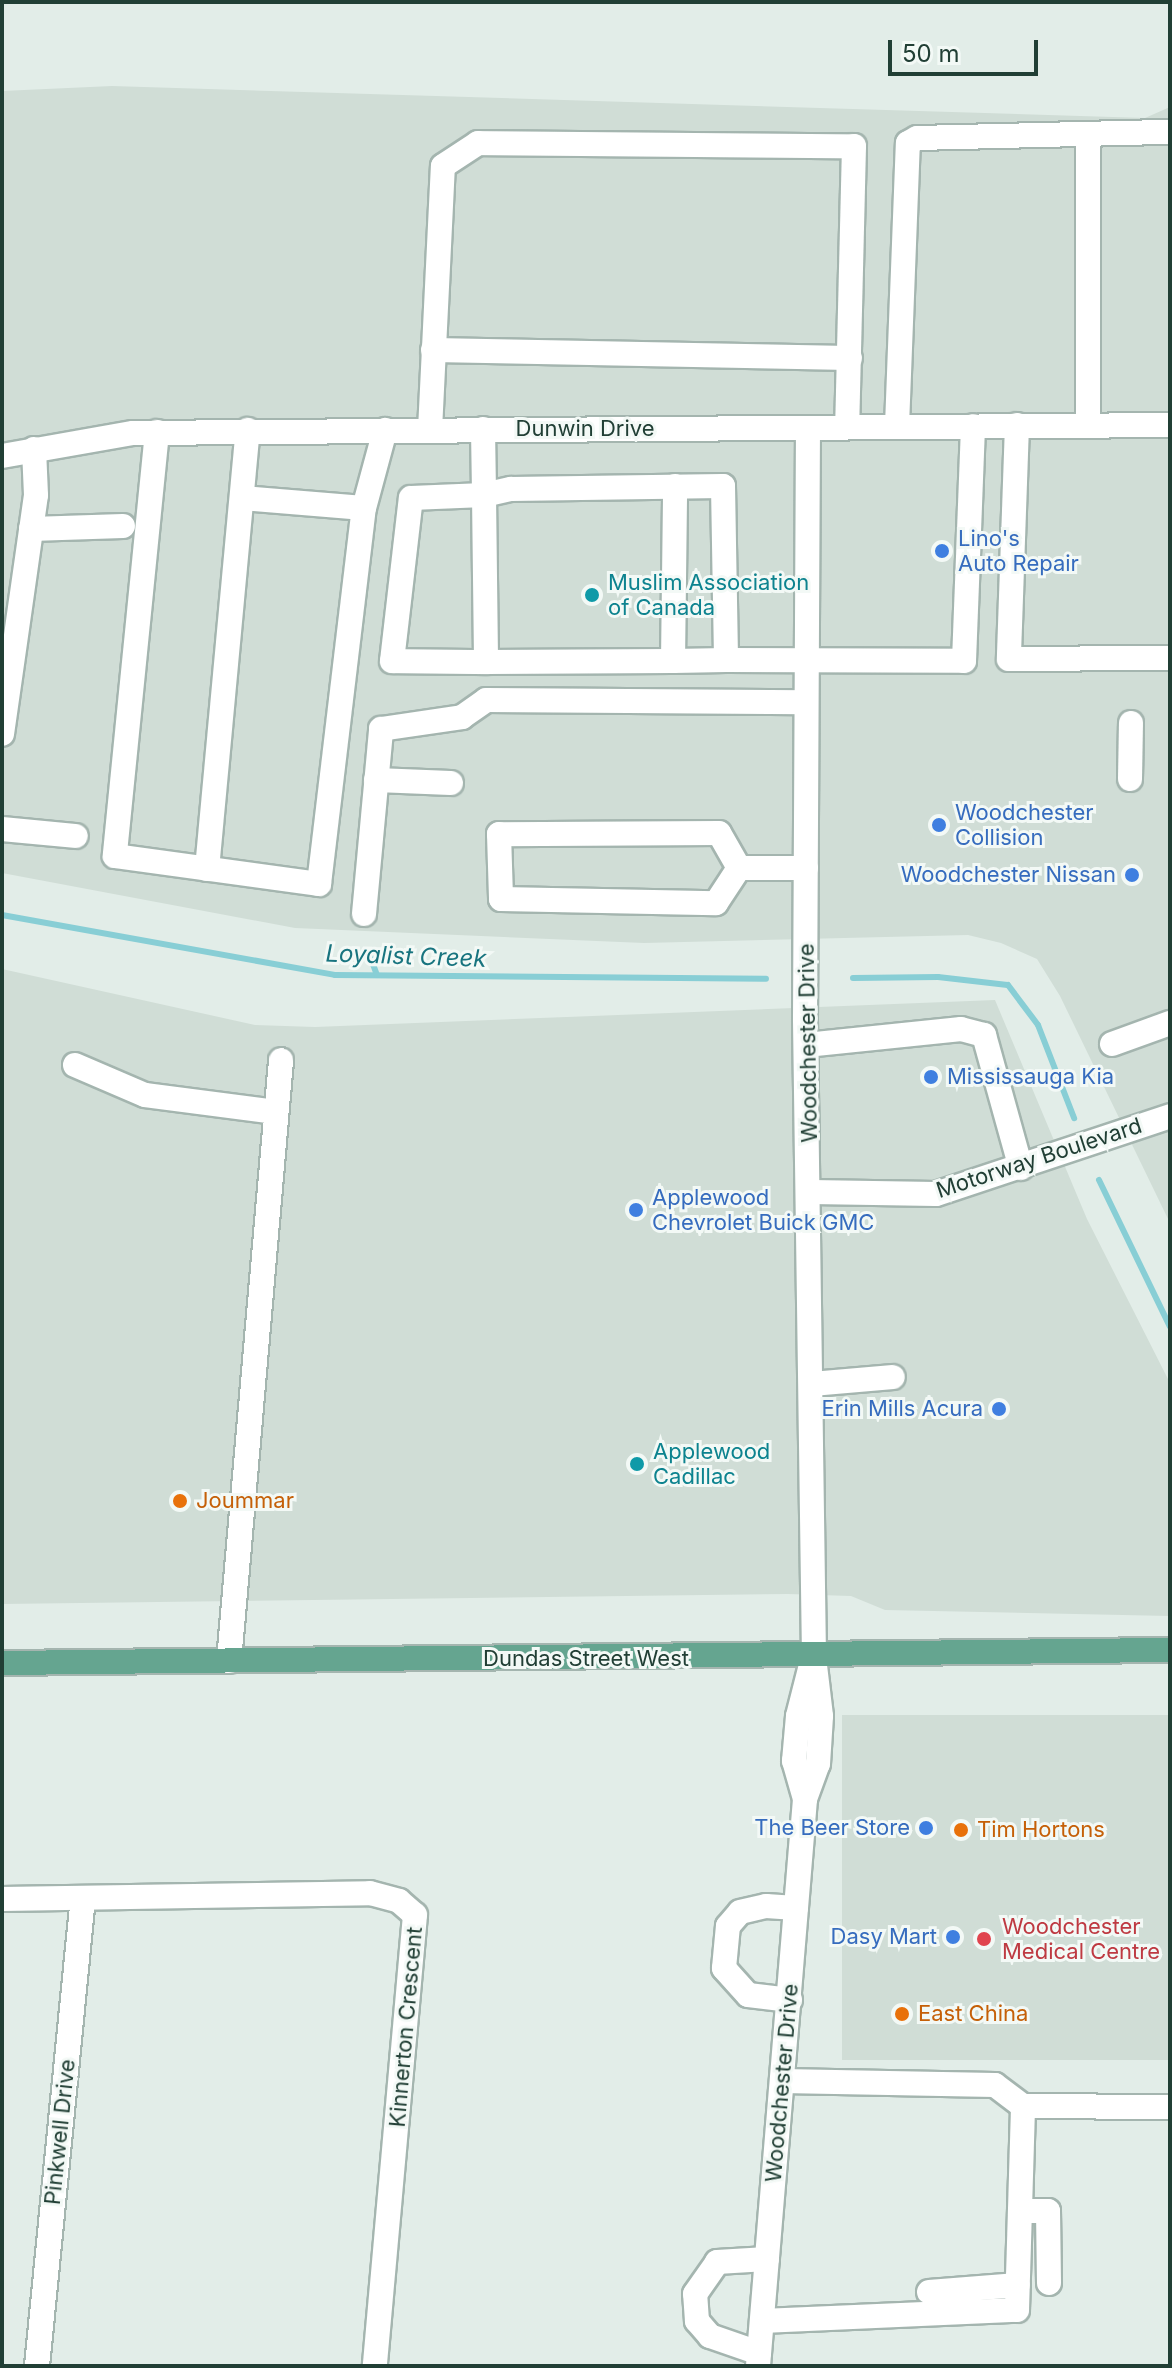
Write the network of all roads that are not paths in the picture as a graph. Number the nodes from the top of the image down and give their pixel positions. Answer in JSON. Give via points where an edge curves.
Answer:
{"nodes":[{"id":1,"x":1170,"y":132,"type":"edge"},
{"id":2,"x":1088,"y":134,"type":"junction"},
{"id":3,"x":433,"y":350,"type":"junction"},
{"id":4,"x":850,"y":358,"type":"junction"},
{"id":5,"x":1017,"y":425,"type":"junction"},
{"id":6,"x":1088,"y":425,"type":"junction"},
{"id":7,"x":1170,"y":425,"type":"edge"},
{"id":8,"x":897,"y":426,"type":"junction"},
{"id":9,"x":973,"y":426,"type":"junction"},
{"id":10,"x":847,"y":427,"type":"junction"},
{"id":11,"x":483,"y":429,"type":"junction"},
{"id":12,"x":808,"y":429,"type":"junction"},
{"id":13,"x":248,"y":430,"type":"junction"},
{"id":14,"x":385,"y":430,"type":"junction"},
{"id":15,"x":430,"y":430,"type":"junction"},
{"id":16,"x":157,"y":432,"type":"junction"},
{"id":17,"x":34,"y":449,"type":"junction"},
{"id":18,"x":2,"y":456,"type":"edge"},
{"id":19,"x":675,"y":486,"type":"junction"},
{"id":20,"x":484,"y":495,"type":"junction"},
{"id":21,"x":242,"y":498,"type":"junction"},
{"id":22,"x":364,"y":508,"type":"junction"},
{"id":23,"x":123,"y":526,"type":"dead end"},
{"id":24,"x":31,"y":529,"type":"junction"},
{"id":25,"x":1170,"y":658,"type":"edge"},
{"id":26,"x":726,"y":660,"type":"junction"},
{"id":27,"x":673,"y":661,"type":"junction"},
{"id":28,"x":804,"y":661,"type":"junction"},
{"id":29,"x":486,"y":662,"type":"junction"},
{"id":30,"x":805,"y":702,"type":"junction"},
{"id":31,"x":1131,"y":723,"type":"dead end"},
{"id":32,"x":2,"y":734,"type":"edge"},
{"id":33,"x":1130,"y":779,"type":"dead end"},
{"id":34,"x":376,"y":780,"type":"junction"},
{"id":35,"x":451,"y":783,"type":"dead end"},
{"id":36,"x":2,"y":829,"type":"edge"},
{"id":37,"x":76,"y":836,"type":"dead end"},
{"id":38,"x":739,"y":868,"type":"junction"},
{"id":39,"x":806,"y":868,"type":"junction"},
{"id":40,"x":207,"y":869,"type":"junction"},
{"id":41,"x":364,"y":914,"type":"dead end"},
{"id":42,"x":1170,"y":1023,"type":"edge"},
{"id":43,"x":1112,"y":1044,"type":"dead end"},
{"id":44,"x":806,"y":1045,"type":"junction"},
{"id":45,"x":281,"y":1060,"type":"dead end"},
{"id":46,"x":75,"y":1065,"type":"dead end"},
{"id":47,"x":276,"y":1112,"type":"junction"},
{"id":48,"x":1170,"y":1116,"type":"edge"},
{"id":49,"x":1021,"y":1168,"type":"junction"},
{"id":50,"x":811,"y":1192,"type":"junction"},
{"id":51,"x":893,"y":1377,"type":"dead end"},
{"id":52,"x":812,"y":1384,"type":"junction"},
{"id":53,"x":1170,"y":1650,"type":"edge"},
{"id":54,"x":814,"y":1657,"type":"junction"},
{"id":55,"x":229,"y":1661,"type":"junction"},
{"id":56,"x":2,"y":1663,"type":"edge"},
{"id":57,"x":2,"y":1899,"type":"edge"},
{"id":58,"x":83,"y":1899,"type":"junction"},
{"id":59,"x":796,"y":1908,"type":"junction"},
{"id":60,"x":790,"y":2000,"type":"junction"},
{"id":61,"x":782,"y":2081,"type":"junction"},
{"id":62,"x":1023,"y":2106,"type":"junction"},
{"id":63,"x":1170,"y":2107,"type":"edge"},
{"id":64,"x":1020,"y":2211,"type":"junction"},
{"id":65,"x":767,"y":2259,"type":"junction"},
{"id":66,"x":1049,"y":2283,"type":"dead end"},
{"id":67,"x":1018,"y":2285,"type":"junction"},
{"id":68,"x":929,"y":2292,"type":"dead end"},
{"id":69,"x":762,"y":2321,"type":"junction"},
{"id":70,"x":758,"y":2359,"type":"edge"},
{"id":71,"x":37,"y":2366,"type":"edge"},
{"id":72,"x":375,"y":2366,"type":"edge"}],
"edges":[{"from":1,"to":2,"type":"street"},
{"from":2,"to":6,"type":"street"},
{"from":2,"to":8,"type":"street","via":[[917,138],[908,143]]},
{"from":3,"to":4,"type":"street"},
{"from":3,"to":4,"type":"street","via":[[443,166],[478,143],[854,146]]},
{"from":3,"to":15,"type":"street"},
{"from":4,"to":10,"type":"street"},
{"from":5,"to":6,"type":"street","name":"Dunwin Drive"},
{"from":5,"to":9,"type":"street","name":"Dunwin Drive"},
{"from":5,"to":25,"type":"street","via":[[1009,659]]},
{"from":6,"to":7,"type":"street","name":"Dunwin Drive"},
{"from":8,"to":9,"type":"street","name":"Dunwin Drive"},
{"from":8,"to":10,"type":"street","name":"Dunwin Drive"},
{"from":9,"to":28,"type":"street","via":[[964,661]]},
{"from":10,"to":12,"type":"street","name":"Dunwin Drive"},
{"from":11,"to":12,"type":"street","name":"Dunwin Drive"},
{"from":11,"to":15,"type":"street","name":"Dunwin Drive"},
{"from":11,"to":20,"type":"street"},
{"from":12,"to":28,"type":"street","name":"Woodchester Drive"},
{"from":13,"to":14,"type":"street","name":"Dunwin Drive"},
{"from":13,"to":16,"type":"street","name":"Dunwin Drive"},
{"from":13,"to":21,"type":"street"},
{"from":14,"to":15,"type":"street","name":"Dunwin Drive"},
{"from":14,"to":22,"type":"street"},
{"from":16,"to":17,"type":"street","name":"Dunwin Drive"},
{"from":16,"to":40,"type":"street","via":[[115,856]]},
{"from":17,"to":18,"type":"street","name":"Dunwin Drive"},
{"from":17,"to":24,"type":"street"},
{"from":19,"to":20,"type":"street","via":[[511,489]]},
{"from":19,"to":26,"type":"street","via":[[723,486]]},
{"from":19,"to":27,"type":"street"},
{"from":20,"to":29,"type":"street"},
{"from":20,"to":29,"type":"street","via":[[411,498],[392,661]]},
{"from":21,"to":22,"type":"street"},
{"from":21,"to":40,"type":"street"},
{"from":22,"to":40,"type":"street","via":[[319,884]]},
{"from":23,"to":24,"type":"street"},
{"from":24,"to":32,"type":"street"},
{"from":26,"to":27,"type":"street"},
{"from":26,"to":28,"type":"street"},
{"from":27,"to":29,"type":"street"},
{"from":28,"to":30,"type":"street","name":"Woodchester Drive"},
{"from":30,"to":34,"type":"street","via":[[486,700],[462,717],[381,729]]},
{"from":30,"to":39,"type":"street","name":"Woodchester Drive"},
{"from":31,"to":33,"type":"street"},
{"from":34,"to":35,"type":"street"},
{"from":34,"to":41,"type":"street"},
{"from":36,"to":37,"type":"street"},
{"from":38,"to":38,"type":"street","via":[[716,903],[501,899],[499,834],[719,833]]},
{"from":38,"to":39,"type":"street"},
{"from":39,"to":44,"type":"street","name":"Woodchester Drive"},
{"from":42,"to":43,"type":"street"},
{"from":44,"to":49,"type":"street","via":[[961,1029],[984,1035]]},
{"from":44,"to":50,"type":"street","name":"Woodchester Drive"},
{"from":45,"to":47,"type":"street"},
{"from":46,"to":47,"type":"street","via":[[145,1095]]},
{"from":47,"to":55,"type":"street"},
{"from":48,"to":49,"type":"street","name":"Motorway Boulevard"},
{"from":49,"to":50,"type":"street","name":"Motorway Boulevard","via":[[936,1194]]},
{"from":50,"to":52,"type":"street","name":"Woodchester Drive"},
{"from":51,"to":52,"type":"street"},
{"from":52,"to":54,"type":"street","name":"Woodchester Drive"},
{"from":53,"to":54,"type":"main road","name":"Dundas Street West"},
{"from":54,"to":55,"type":"main road","name":"Dundas Street West"},
{"from":54,"to":59,"type":"street","name":"Woodchester Drive","via":[[821,1716],[818,1764],[805,1799]]},
{"from":55,"to":56,"type":"main road","name":"Dundas Street West"},
{"from":57,"to":58,"type":"street","name":"Kinnerton Crescent"},
{"from":58,"to":71,"type":"street","name":"Pinkwell Drive"},
{"from":58,"to":72,"type":"street","name":"Kinnerton Crescent","via":[[370,1893],[399,1901],[415,1915]]},
{"from":59,"to":60,"type":"street","name":"Woodchester Drive"},
{"from":59,"to":60,"type":"street","via":[[766,1906],[740,1912],[728,1926],[724,1968],[748,1995]]},
{"from":60,"to":61,"type":"street","name":"Woodchester Drive"},
{"from":61,"to":62,"type":"street","via":[[995,2085]]},
{"from":61,"to":65,"type":"street","name":"Woodchester Drive"},
{"from":62,"to":63,"type":"street"},
{"from":62,"to":64,"type":"street"},
{"from":64,"to":66,"type":"street","via":[[1048,2211]]},
{"from":64,"to":67,"type":"street"},
{"from":65,"to":69,"type":"street","name":"Woodchester Drive"},
{"from":65,"to":70,"type":"street","via":[[717,2262],[695,2294],[697,2321],[710,2336]]},
{"from":67,"to":68,"type":"street"},
{"from":67,"to":69,"type":"street","via":[[1017,2310]]},
{"from":69,"to":70,"type":"street","name":"Woodchester Drive"}]}
